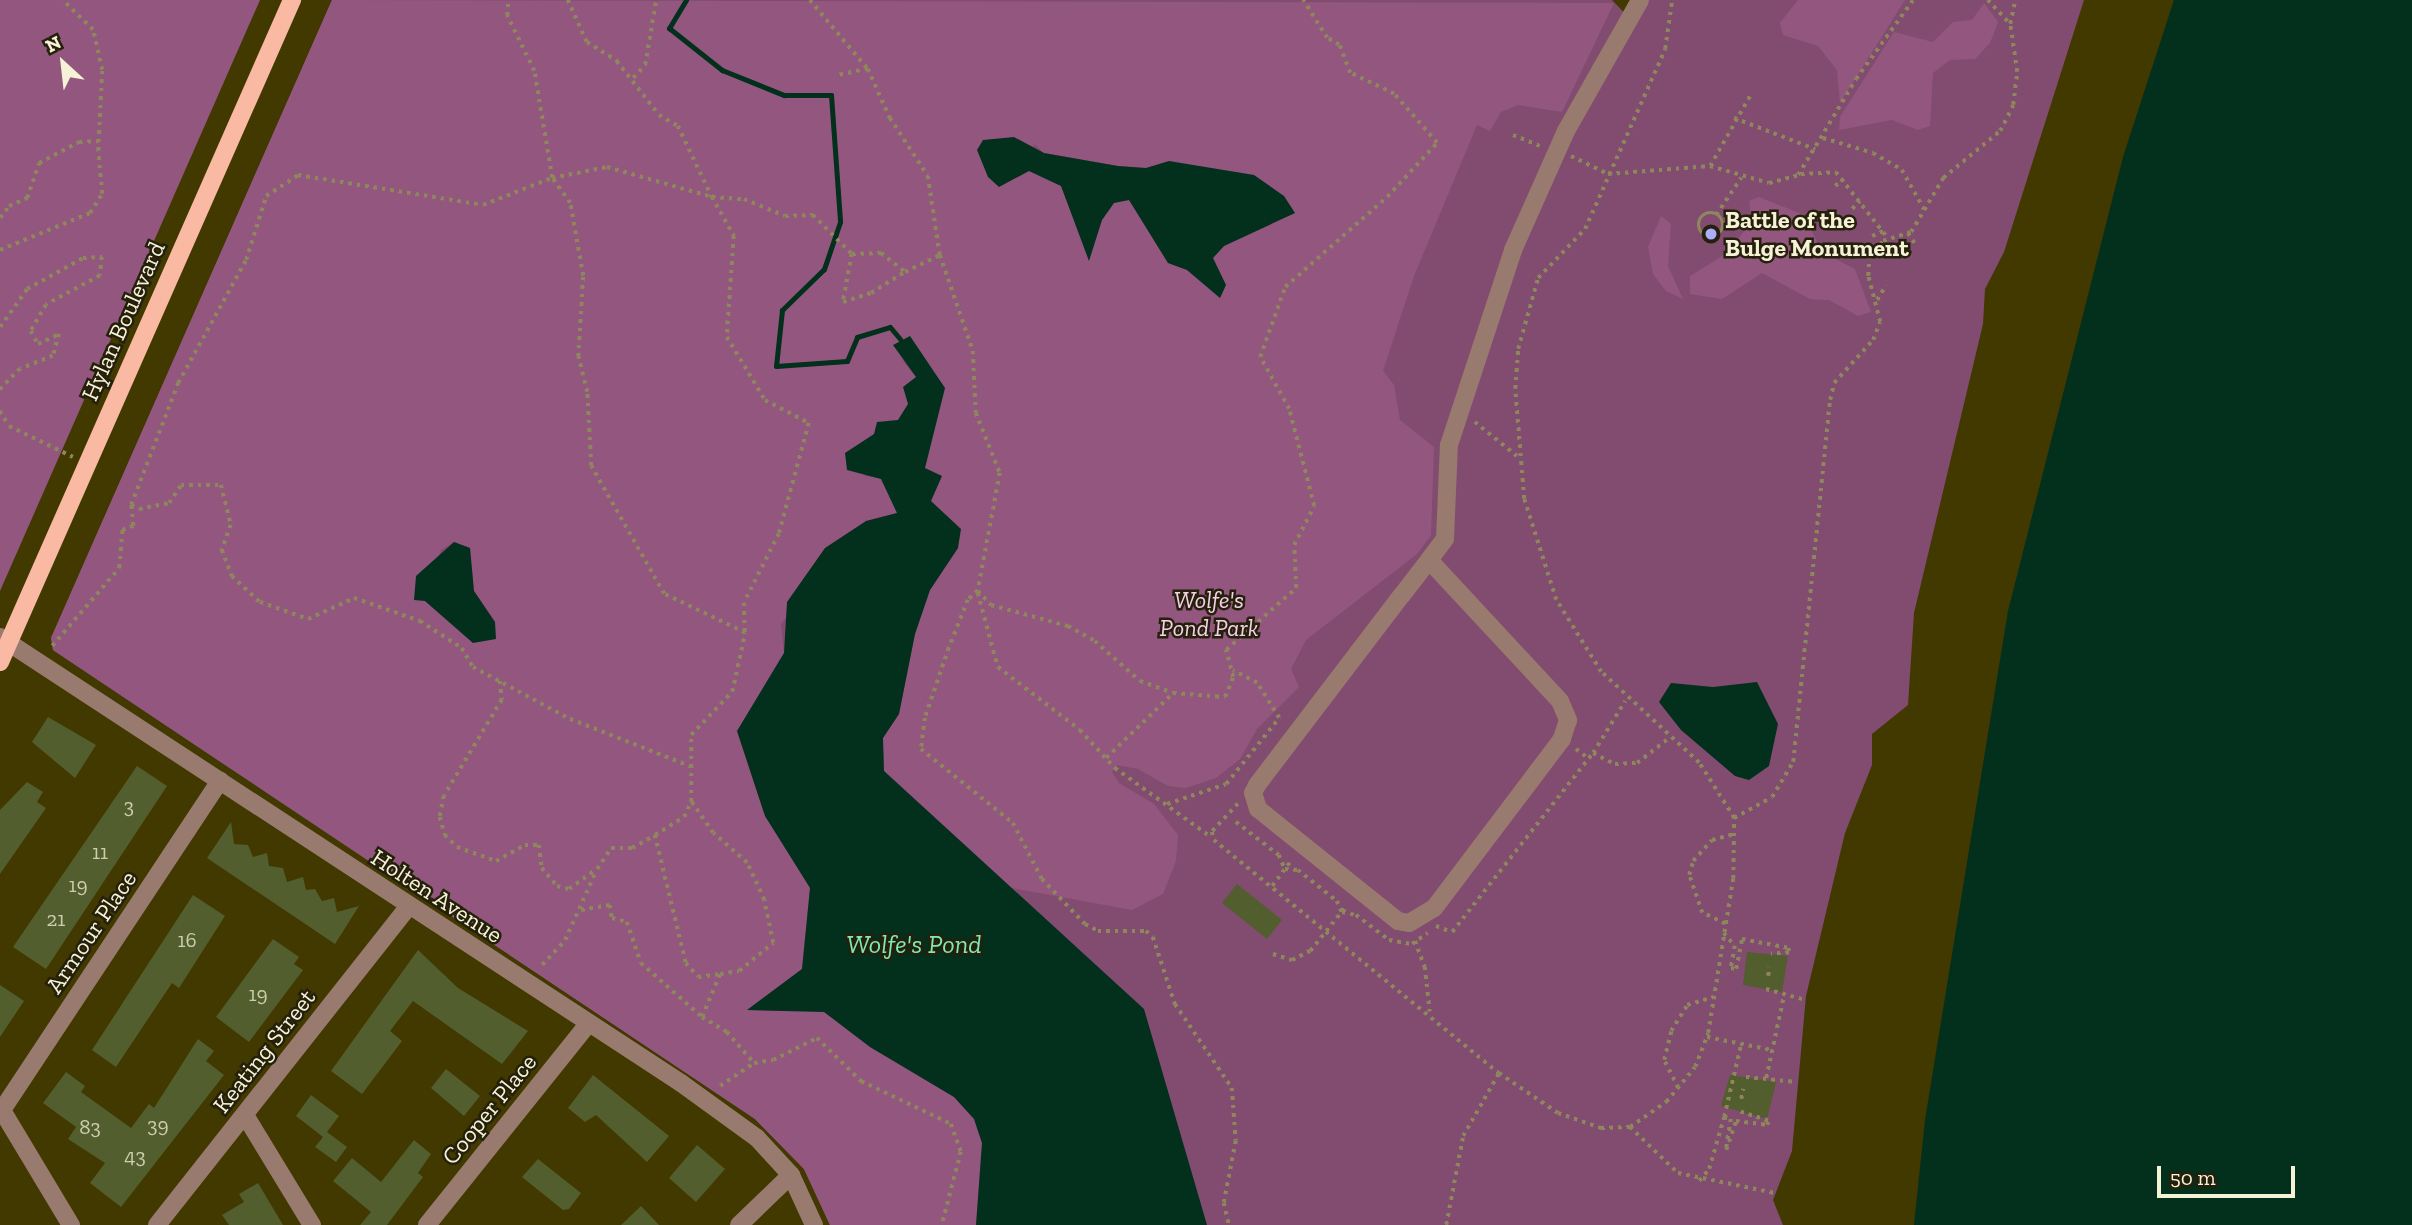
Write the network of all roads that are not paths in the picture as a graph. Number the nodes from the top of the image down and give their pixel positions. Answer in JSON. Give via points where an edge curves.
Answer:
{"nodes":[{"id":1,"x":292,"y":0,"type":"edge"},
{"id":2,"x":1640,"y":0,"type":"edge"},
{"id":3,"x":1429,"y":560,"type":"junction"},
{"id":4,"x":4,"y":640,"type":"edge"},
{"id":5,"x":0,"y":662,"type":"edge"},
{"id":6,"x":220,"y":781,"type":"junction"},
{"id":7,"x":408,"y":907,"type":"junction"},
{"id":8,"x":588,"y":1024,"type":"junction"},
{"id":9,"x":1,"y":1109,"type":"edge"},
{"id":10,"x":245,"y":1115,"type":"junction"},
{"id":11,"x":791,"y":1175,"type":"junction"},
{"id":12,"x":71,"y":1225,"type":"edge"},
{"id":13,"x":157,"y":1225,"type":"edge"},
{"id":14,"x":312,"y":1225,"type":"edge"},
{"id":15,"x":427,"y":1225,"type":"edge"},
{"id":16,"x":739,"y":1225,"type":"edge"},
{"id":17,"x":814,"y":1225,"type":"edge"}],
"edges":[{"from":1,"to":4,"type":"main road","name":"Hylan Boulevard"},
{"from":2,"to":3,"type":"street","via":[[1566,131],[1513,250],[1457,414],[1449,445],[1450,523]]},
{"from":3,"to":3,"type":"street","via":[[1560,701],[1568,720],[1562,739],[1434,908],[1409,923],[1398,921],[1258,809],[1253,793]]},
{"from":4,"to":5,"type":"main road","name":"Hylan Boulevard"},
{"from":4,"to":6,"type":"street","name":"Holten Avenue"},
{"from":6,"to":7,"type":"street","name":"Holten Avenue"},
{"from":6,"to":9,"type":"street","name":"Armour Place"},
{"from":7,"to":8,"type":"street","name":"Holten Avenue"},
{"from":7,"to":10,"type":"street","name":"Keating Street"},
{"from":8,"to":11,"type":"street","name":"Holten Avenue","via":[[757,1138]]},
{"from":8,"to":15,"type":"street","name":"Cooper Place"},
{"from":9,"to":12,"type":"street"},
{"from":10,"to":13,"type":"street","name":"Keating Street"},
{"from":10,"to":14,"type":"street"},
{"from":11,"to":16,"type":"street"},
{"from":11,"to":17,"type":"street","name":"Holten Avenue"}]}
